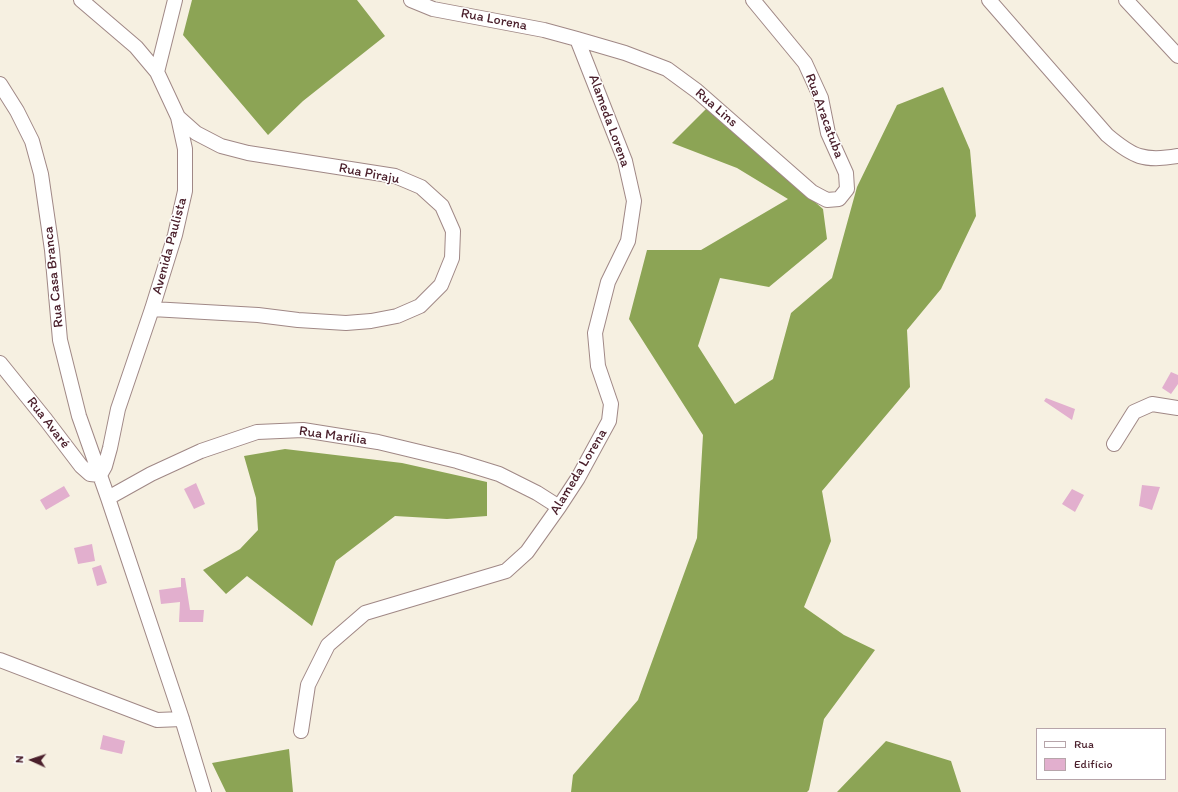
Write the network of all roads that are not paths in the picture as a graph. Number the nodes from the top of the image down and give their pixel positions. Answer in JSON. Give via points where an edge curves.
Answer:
{"nodes":[{"id":1,"x":81,"y":0,"type":"edge"},
{"id":2,"x":175,"y":0,"type":"edge"},
{"id":3,"x":411,"y":0,"type":"edge"},
{"id":4,"x":753,"y":0,"type":"edge"},
{"id":5,"x":989,"y":0,"type":"edge"},
{"id":6,"x":1126,"y":0,"type":"edge"},
{"id":7,"x":577,"y":39,"type":"junction"},
{"id":8,"x":1178,"y":56,"type":"edge"},
{"id":9,"x":157,"y":72,"type":"junction"},
{"id":10,"x":0,"y":84,"type":"edge"},
{"id":11,"x":178,"y":118,"type":"junction"},
{"id":12,"x":1178,"y":156,"type":"edge"},
{"id":13,"x":839,"y":199,"type":"joint"},
{"id":14,"x":152,"y":309,"type":"junction"},
{"id":15,"x":0,"y":363,"type":"edge"},
{"id":16,"x":1178,"y":408,"type":"edge"},
{"id":17,"x":1114,"y":444,"type":"dead end"},
{"id":18,"x":100,"y":475,"type":"junction"},
{"id":19,"x":108,"y":498,"type":"junction"},
{"id":20,"x":559,"y":507,"type":"junction"},
{"id":21,"x":0,"y":660,"type":"edge"},
{"id":22,"x":182,"y":719,"type":"junction"},
{"id":23,"x":301,"y":731,"type":"dead end"},
{"id":24,"x":204,"y":792,"type":"edge"}],
"edges":[{"from":1,"to":9,"type":"street","name":"Avenida Paulista","via":[[136,47]]},
{"from":2,"to":9,"type":"street"},
{"from":3,"to":7,"type":"street","name":"Rua Lorena","via":[[433,9],[544,30]]},
{"from":4,"to":13,"type":"street","name":"Rua Aracatuba","via":[[805,63],[821,98],[828,132],[846,173],[847,189]]},
{"from":5,"to":12,"type":"street","via":[[1107,135],[1122,148],[1139,157],[1159,159]]},
{"from":6,"to":8,"type":"street"},
{"from":7,"to":13,"type":"street","name":"Rua Lins","via":[[667,68],[697,91],[812,192],[827,200]]},
{"from":7,"to":20,"type":"street","name":"Alameda Lorena","via":[[626,161],[634,201],[628,241],[608,282],[596,333],[598,366],[611,404],[608,421],[578,478]]},
{"from":9,"to":11,"type":"street","name":"Avenida Paulista"},
{"from":10,"to":18,"type":"street","name":"Rua Casa Branca","via":[[32,141],[41,174],[52,250],[60,340],[79,416]]},
{"from":11,"to":14,"type":"street","name":"Avenida Paulista","via":[[185,149],[185,191],[175,235]]},
{"from":11,"to":14,"type":"street","name":"Rua Piraju","via":[[196,133],[221,146],[248,153],[395,176],[421,187],[442,206],[453,231],[452,258],[441,285],[420,306],[397,316],[371,321],[298,320]]},
{"from":14,"to":18,"type":"street","name":"Avenida Paulista","via":[[118,409],[110,448]]},
{"from":15,"to":18,"type":"street","name":"Rua Avaré","via":[[81,466],[90,474]]},
{"from":16,"to":17,"type":"street","via":[[1152,404],[1134,412]]},
{"from":18,"to":19,"type":"street","name":"Rua Casa Branca"},
{"from":19,"to":20,"type":"street","name":"Rua Marília","via":[[151,474],[201,451],[257,432],[303,430],[378,442],[457,460],[499,474]]},
{"from":19,"to":22,"type":"street","name":"Rua Casa Branca"},
{"from":20,"to":23,"type":"street","name":"Alameda Lorena","via":[[527,552],[506,571],[365,613],[328,645],[308,685]]},
{"from":21,"to":22,"type":"street","via":[[157,720]]},
{"from":22,"to":24,"type":"street","name":"Rua Casa Branca"}]}
